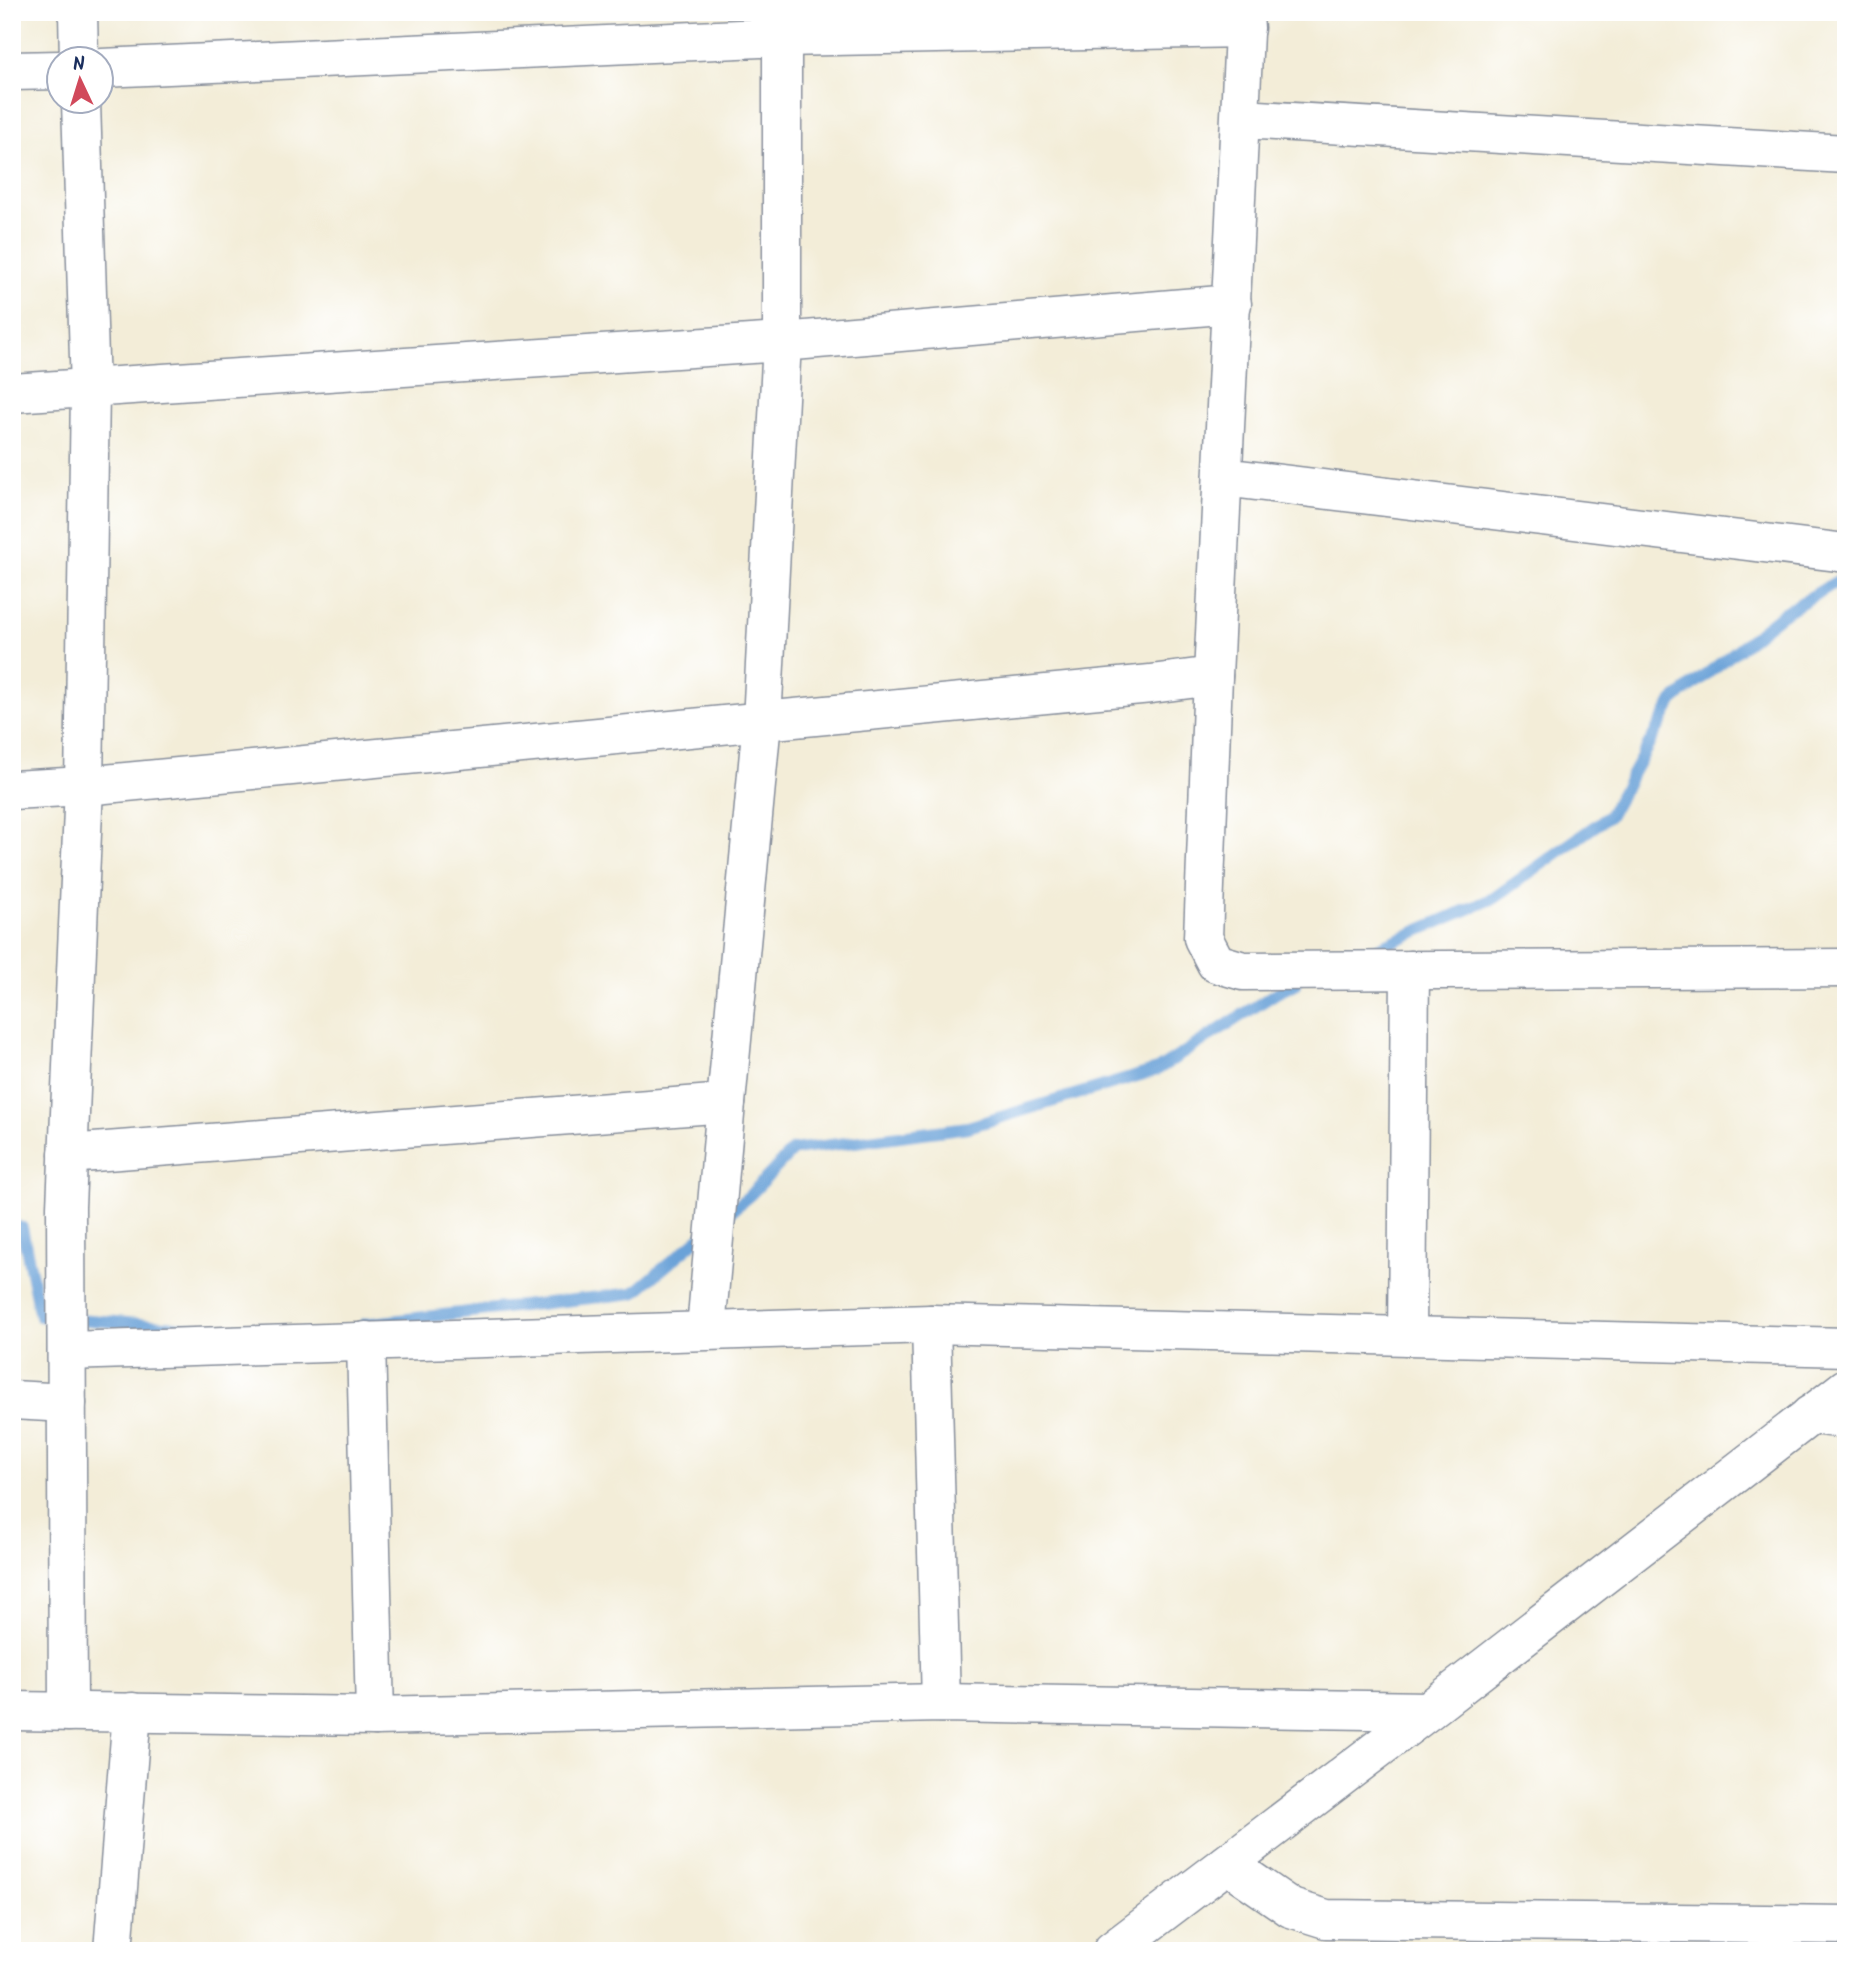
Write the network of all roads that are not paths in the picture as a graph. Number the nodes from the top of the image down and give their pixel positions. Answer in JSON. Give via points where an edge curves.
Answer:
{"nodes":[{"id":1,"x":78,"y":12,"type":"edge"},
{"id":2,"x":1245,"y":20,"type":"edge"},
{"id":3,"x":782,"y":25,"type":"edge"},
{"id":4,"x":79,"y":46,"type":"edge"},
{"id":5,"x":116,"y":67,"type":"edge"},
{"id":6,"x":46,"y":70,"type":"edge"},
{"id":7,"x":12,"y":71,"type":"edge"},
{"id":8,"x":81,"y":116,"type":"edge"},
{"id":9,"x":1242,"y":119,"type":"junction"},
{"id":10,"x":1846,"y":154,"type":"edge"},
{"id":11,"x":1232,"y":304,"type":"junction"},
{"id":12,"x":782,"y":342,"type":"junction"},
{"id":13,"x":90,"y":390,"type":"junction"},
{"id":14,"x":12,"y":393,"type":"edge"},
{"id":15,"x":1223,"y":477,"type":"junction"},
{"id":16,"x":1846,"y":554,"type":"edge"},
{"id":17,"x":1213,"y":676,"type":"junction"},
{"id":18,"x":762,"y":721,"type":"junction"},
{"id":19,"x":84,"y":786,"type":"junction"},
{"id":20,"x":12,"y":790,"type":"edge"},
{"id":21,"x":1846,"y":968,"type":"edge"},
{"id":22,"x":1410,"y":970,"type":"junction"},
{"id":23,"x":726,"y":1103,"type":"junction"},
{"id":24,"x":68,"y":1154,"type":"junction"},
{"id":25,"x":931,"y":1324,"type":"junction"},
{"id":26,"x":706,"y":1329,"type":"junction"},
{"id":27,"x":1408,"y":1336,"type":"junction"},
{"id":28,"x":366,"y":1340,"type":"junction"},
{"id":29,"x":1846,"y":1347,"type":"edge"},
{"id":30,"x":67,"y":1351,"type":"junction"},
{"id":31,"x":1846,"y":1388,"type":"edge"},
{"id":32,"x":12,"y":1400,"type":"edge"},
{"id":33,"x":67,"y":1402,"type":"junction"},
{"id":34,"x":1828,"y":1417,"type":"edge"},
{"id":35,"x":941,"y":1703,"type":"junction"},
{"id":36,"x":12,"y":1711,"type":"edge"},
{"id":37,"x":68,"y":1712,"type":"junction"},
{"id":38,"x":132,"y":1712,"type":"junction"},
{"id":39,"x":1428,"y":1712,"type":"junction"},
{"id":40,"x":376,"y":1716,"type":"junction"},
{"id":41,"x":1227,"y":1864,"type":"junction"},
{"id":42,"x":1836,"y":1933,"type":"edge"},
{"id":43,"x":113,"y":1951,"type":"edge"},
{"id":44,"x":1112,"y":1951,"type":"edge"}],
"edges":[{"from":1,"to":4,"type":"street"},
{"from":2,"to":3,"type":"street"},
{"from":2,"to":9,"type":"street"},
{"from":3,"to":5,"type":"street"},
{"from":3,"to":12,"type":"street"},
{"from":6,"to":7,"type":"street"},
{"from":8,"to":13,"type":"street"},
{"from":9,"to":10,"type":"street"},
{"from":9,"to":11,"type":"street"},
{"from":11,"to":12,"type":"street"},
{"from":11,"to":15,"type":"street"},
{"from":12,"to":13,"type":"street"},
{"from":12,"to":18,"type":"street"},
{"from":13,"to":14,"type":"street"},
{"from":13,"to":19,"type":"street"},
{"from":15,"to":16,"type":"street"},
{"from":15,"to":17,"type":"street"},
{"from":17,"to":18,"type":"street"},
{"from":17,"to":22,"type":"street","via":[[1203,938],[1216,963],[1243,971]]},
{"from":18,"to":19,"type":"street"},
{"from":18,"to":23,"type":"street"},
{"from":19,"to":20,"type":"street"},
{"from":19,"to":24,"type":"street"},
{"from":21,"to":22,"type":"street"},
{"from":22,"to":27,"type":"street"},
{"from":23,"to":24,"type":"street"},
{"from":23,"to":26,"type":"street"},
{"from":24,"to":30,"type":"street"},
{"from":25,"to":26,"type":"street"},
{"from":25,"to":27,"type":"street"},
{"from":25,"to":35,"type":"street"},
{"from":26,"to":28,"type":"street"},
{"from":27,"to":29,"type":"street"},
{"from":28,"to":30,"type":"street"},
{"from":28,"to":40,"type":"street"},
{"from":30,"to":33,"type":"street"},
{"from":31,"to":34,"type":"street"},
{"from":32,"to":33,"type":"street"},
{"from":33,"to":37,"type":"street"},
{"from":34,"to":39,"type":"street"},
{"from":35,"to":39,"type":"street"},
{"from":35,"to":40,"type":"street"},
{"from":36,"to":37,"type":"street"},
{"from":37,"to":38,"type":"street"},
{"from":38,"to":40,"type":"street"},
{"from":38,"to":43,"type":"street"},
{"from":39,"to":41,"type":"street"},
{"from":41,"to":42,"type":"street","via":[[1291,1908],[1326,1919]]},
{"from":41,"to":44,"type":"street"}]}
